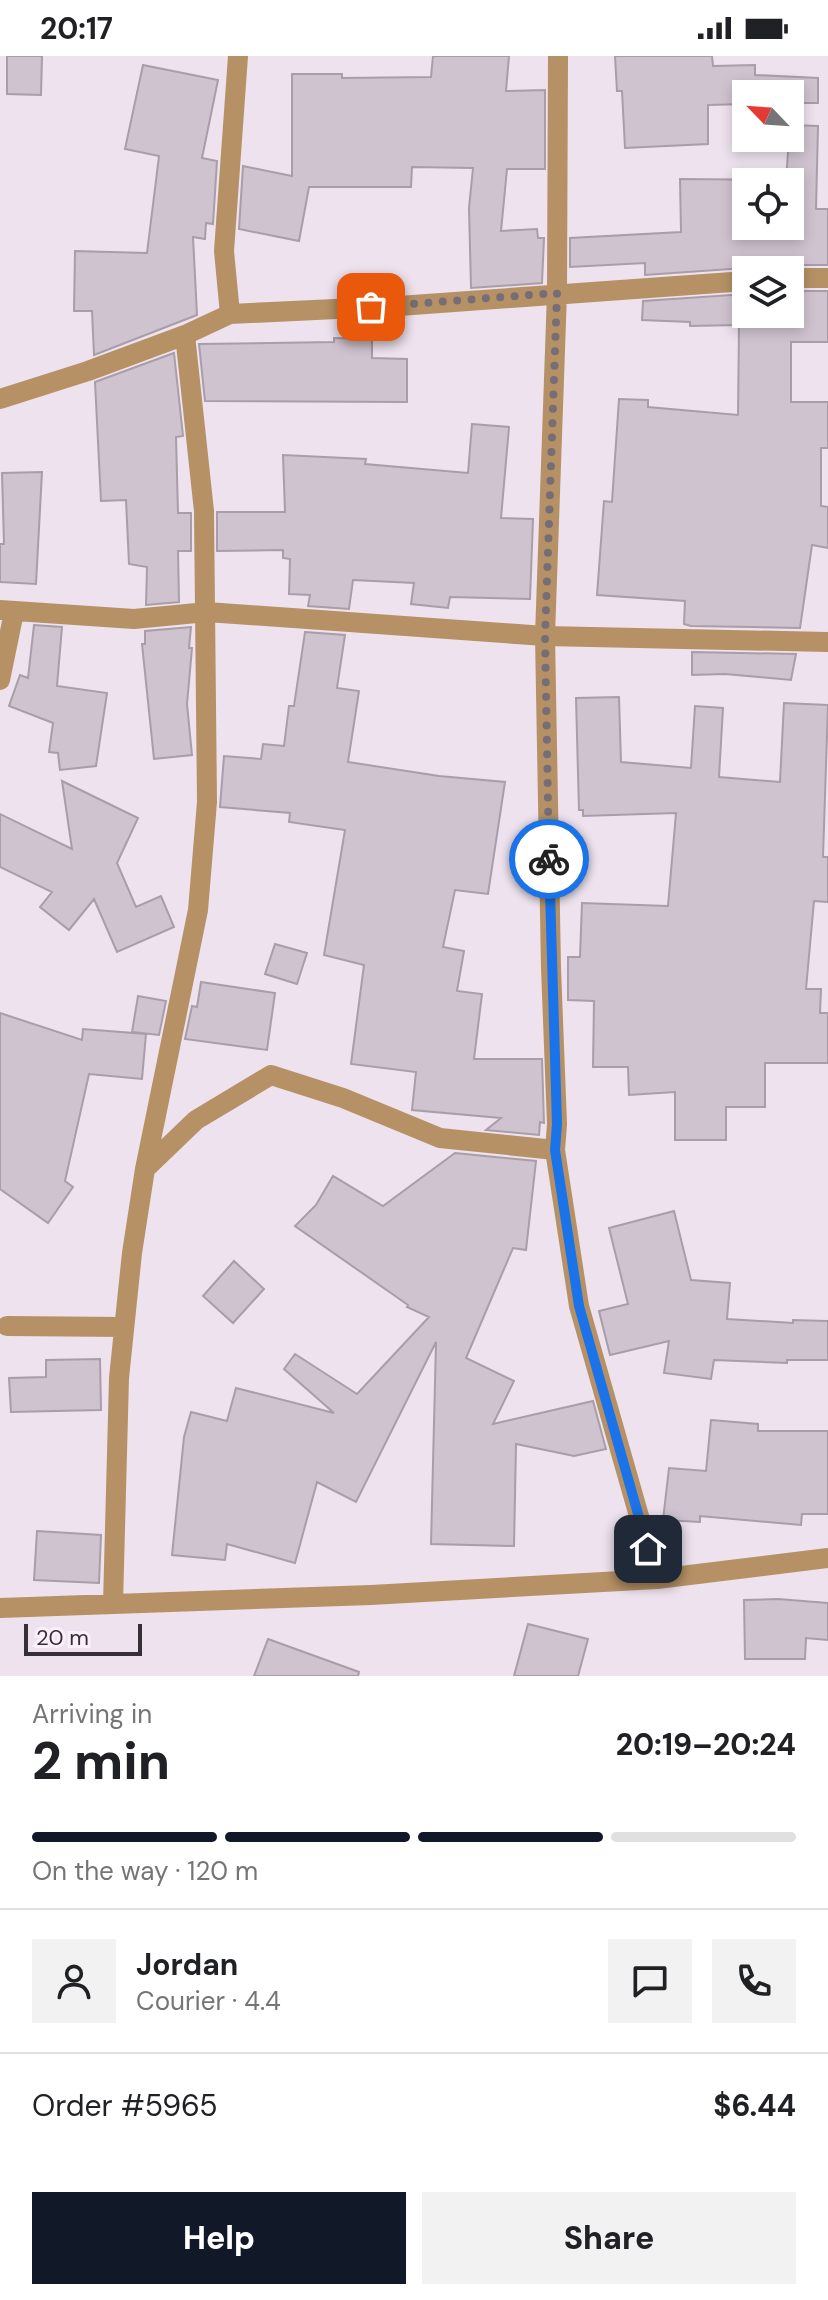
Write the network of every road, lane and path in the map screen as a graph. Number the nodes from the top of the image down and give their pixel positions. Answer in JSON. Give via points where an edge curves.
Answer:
{"nodes":[{"id":1,"x":238,"y":56,"type":"edge"},
{"id":2,"x":558,"y":56,"type":"edge"},
{"id":3,"x":804,"y":278,"type":"edge"},
{"id":4,"x":828,"y":278,"type":"edge"},
{"id":5,"x":732,"y":282,"type":"edge"},
{"id":6,"x":557,"y":293,"type":"junction"},
{"id":7,"x":230,"y":314,"type":"junction"},
{"id":8,"x":185,"y":335,"type":"junction"},
{"id":9,"x":0,"y":399,"type":"edge"},
{"id":10,"x":7,"y":611,"type":"edge"},
{"id":11,"x":207,"y":612,"type":"junction"},
{"id":12,"x":545,"y":636,"type":"junction"},
{"id":13,"x":828,"y":642,"type":"edge"},
{"id":14,"x":0,"y":680,"type":"edge"},
{"id":15,"x":555,"y":1150,"type":"junction"},
{"id":16,"x":145,"y":1169,"type":"junction"},
{"id":17,"x":7,"y":1326,"type":"dead end"},
{"id":18,"x":124,"y":1327,"type":"junction"},
{"id":19,"x":828,"y":1558,"type":"edge"},
{"id":20,"x":657,"y":1579,"type":"junction"},
{"id":21,"x":113,"y":1604,"type":"junction"},
{"id":22,"x":0,"y":1608,"type":"edge"}],
"edges":[{"from":1,"to":7,"type":"street","via":[[224,251]]},
{"from":2,"to":6,"type":"street"},
{"from":3,"to":4,"type":"street"},
{"from":5,"to":6,"type":"street"},
{"from":6,"to":7,"type":"street"},
{"from":6,"to":12,"type":"street"},
{"from":7,"to":8,"type":"street"},
{"from":8,"to":9,"type":"street"},
{"from":8,"to":11,"type":"street","via":[[204,511]]},
{"from":10,"to":11,"type":"street","via":[[134,619]]},
{"from":10,"to":14,"type":"street"},
{"from":11,"to":12,"type":"street"},
{"from":11,"to":16,"type":"street","via":[[207,802],[198,910]]},
{"from":12,"to":13,"type":"street"},
{"from":12,"to":15,"type":"street"},
{"from":15,"to":16,"type":"street","via":[[440,1138],[271,1075],[196,1120]]},
{"from":15,"to":20,"type":"street","via":[[579,1306]]},
{"from":16,"to":18,"type":"street"},
{"from":17,"to":18,"type":"street"},
{"from":18,"to":21,"type":"street"},
{"from":19,"to":20,"type":"street"},
{"from":20,"to":21,"type":"street"},
{"from":21,"to":22,"type":"street"}]}
